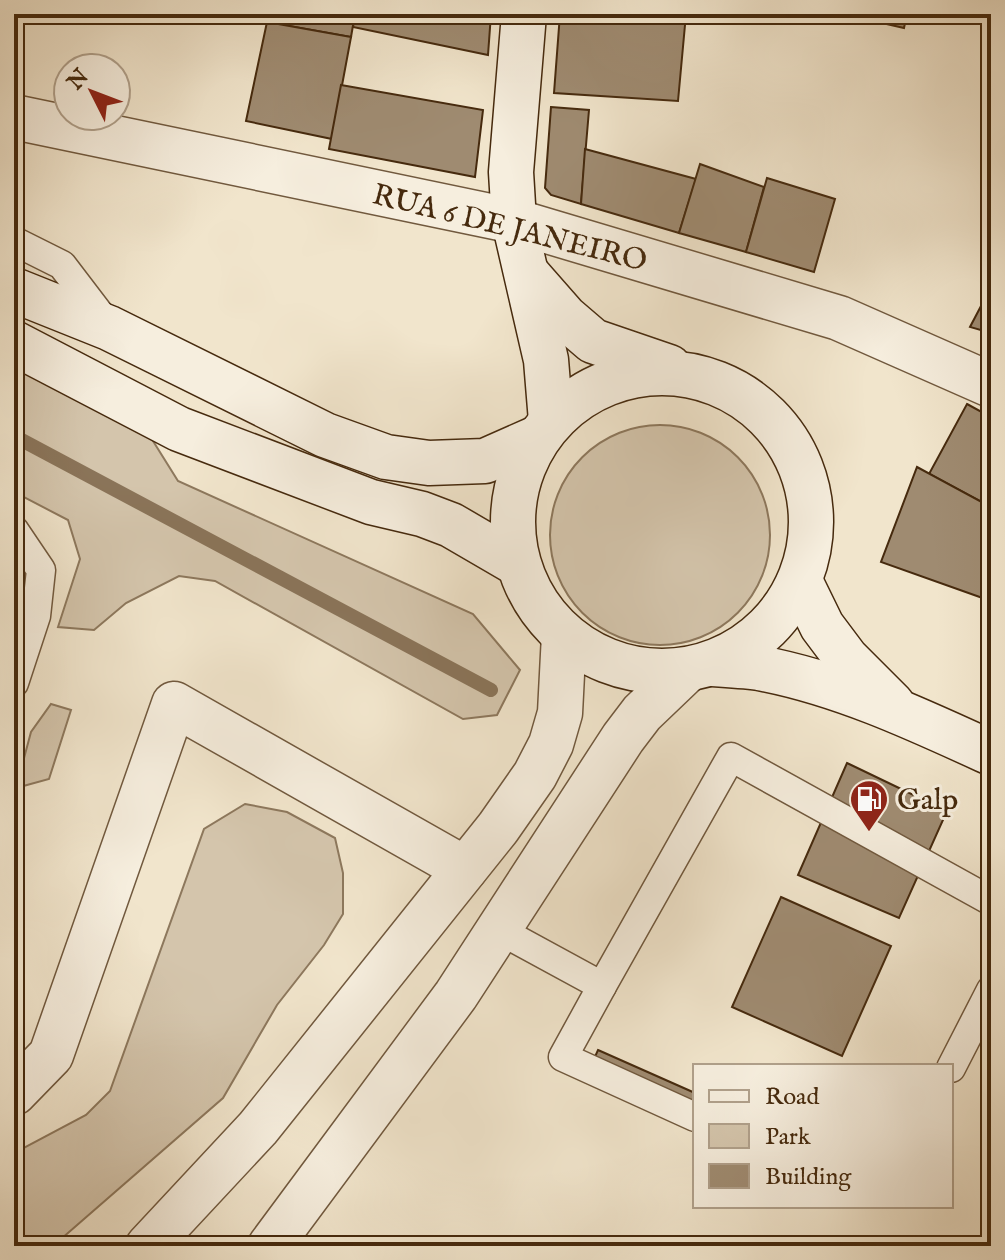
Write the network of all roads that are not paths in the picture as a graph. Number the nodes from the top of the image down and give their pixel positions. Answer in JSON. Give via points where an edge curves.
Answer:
{"nodes":[{"id":1,"x":524,"y":14,"type":"edge"},
{"id":2,"x":14,"y":117,"type":"edge"},
{"id":3,"x":514,"y":221,"type":"junction"},
{"id":4,"x":14,"y":241,"type":"edge"},
{"id":5,"x":528,"y":275,"type":"junction"},
{"id":6,"x":14,"y":290,"type":"edge"},
{"id":7,"x":109,"y":328,"type":"junction"},
{"id":8,"x":14,"y":343,"type":"edge"},
{"id":9,"x":690,"y":373,"type":"junction"},
{"id":10,"x":991,"y":385,"type":"edge"},
{"id":11,"x":544,"y":429,"type":"junction"},
{"id":12,"x":14,"y":530,"type":"edge"},
{"id":13,"x":518,"y":564,"type":"junction"},
{"id":14,"x":800,"y":581,"type":"junction"},
{"id":15,"x":564,"y":635,"type":"junction"},
{"id":16,"x":698,"y":667,"type":"junction"},
{"id":17,"x":14,"y":683,"type":"edge"},
{"id":18,"x":899,"y":712,"type":"junction"},
{"id":19,"x":991,"y":753,"type":"edge"},
{"id":20,"x":465,"y":869,"type":"junction"},
{"id":21,"x":991,"y":901,"type":"edge"},
{"id":22,"x":499,"y":930,"type":"junction"},
{"id":23,"x":602,"y":986,"type":"junction"},
{"id":24,"x":991,"y":990,"type":"edge"},
{"id":25,"x":953,"y":1064,"type":"edge"},
{"id":26,"x":14,"y":1093,"type":"edge"},
{"id":27,"x":693,"y":1116,"type":"edge"},
{"id":28,"x":258,"y":1128,"type":"junction"},
{"id":29,"x":273,"y":1243,"type":"edge"},
{"id":30,"x":113,"y":1246,"type":"edge"},
{"id":31,"x":148,"y":1246,"type":"edge"}],
"edges":[{"from":1,"to":3,"type":"street","via":[[511,172]]},
{"from":2,"to":3,"type":"street","name":"RUA 6 DE JANEIRO"},
{"from":3,"to":5,"type":"street"},
{"from":3,"to":10,"type":"street","name":"RUA 6 DE JANEIRO","via":[[839,318]]},
{"from":4,"to":7,"type":"lane","via":[[62,265]]},
{"from":5,"to":9,"type":"street","via":[[593,341]]},
{"from":5,"to":11,"type":"street","via":[[546,360]]},
{"from":6,"to":7,"type":"street"},
{"from":7,"to":11,"type":"street","via":[[325,435],[386,457],[429,463],[485,461]]},
{"from":8,"to":13,"type":"street","via":[[179,429],[371,502],[451,525]]},
{"from":9,"to":11,"type":"street","via":[[639,373],[591,389]]},
{"from":9,"to":14,"type":"street","via":[[733,388],[769,414],[795,451],[810,493],[812,538]]},
{"from":11,"to":13,"type":"street","via":[[522,467],[513,499]]},
{"from":12,"to":17,"type":"lane","via":[[41,570],[36,616]]},
{"from":13,"to":15,"type":"street","via":[[536,603]]},
{"from":14,"to":16,"type":"street","via":[[778,617],[748,645]]},
{"from":14,"to":18,"type":"street","via":[[822,626],[846,658]]},
{"from":15,"to":16,"type":"street","via":[[590,654],[621,666],[653,671]]},
{"from":15,"to":20,"type":"street","via":[[560,713],[551,744],[535,775]]},
{"from":16,"to":18,"type":"street","via":[[758,668]]},
{"from":16,"to":22,"type":"street","via":[[642,713],[623,738]]},
{"from":18,"to":19,"type":"street"},
{"from":20,"to":26,"type":"street","via":[[174,704],[51,1055]]},
{"from":20,"to":28,"type":"street"},
{"from":21,"to":23,"type":"lane","via":[[731,757]]},
{"from":22,"to":23,"type":"lane"},
{"from":22,"to":29,"type":"street"},
{"from":23,"to":27,"type":"lane","via":[[563,1057]]},
{"from":24,"to":25,"type":"lane"},
{"from":28,"to":30,"type":"street"},
{"from":28,"to":31,"type":"street"}]}
